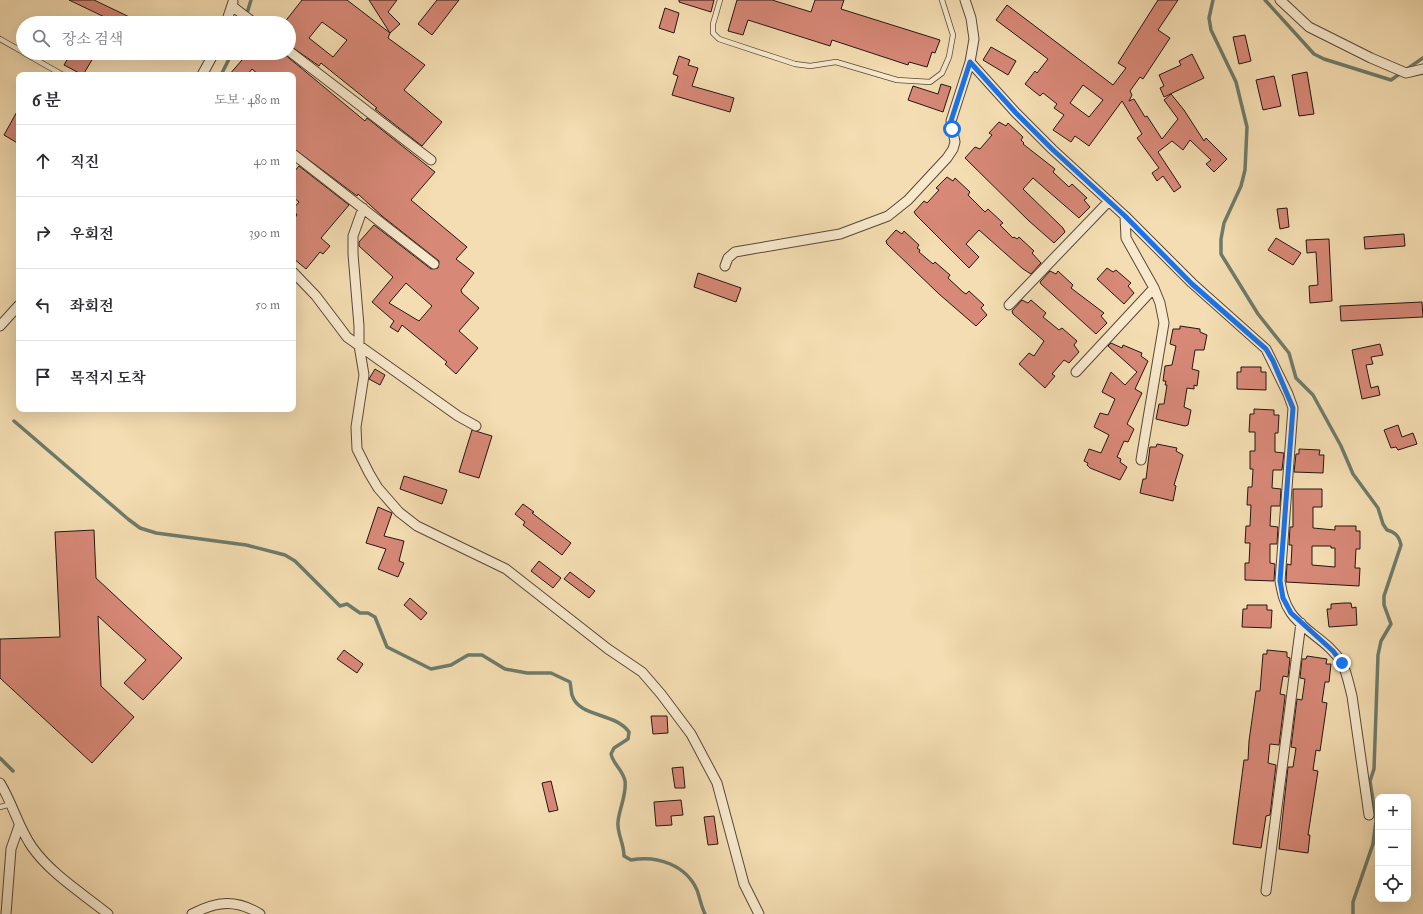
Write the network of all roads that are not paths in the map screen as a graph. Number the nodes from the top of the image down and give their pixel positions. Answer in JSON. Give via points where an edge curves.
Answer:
{"nodes":[{"id":1,"x":720,"y":0,"type":"edge"},
{"id":2,"x":942,"y":0,"type":"edge"},
{"id":3,"x":965,"y":0,"type":"edge"},
{"id":4,"x":1280,"y":0,"type":"edge"},
{"id":5,"x":233,"y":3,"type":"edge"},
{"id":6,"x":228,"y":16,"type":"edge"},
{"id":7,"x":245,"y":16,"type":"edge"},
{"id":8,"x":0,"y":39,"type":"edge"},
{"id":9,"x":16,"y":48,"type":"edge"},
{"id":10,"x":296,"y":56,"type":"edge"},
{"id":11,"x":36,"y":60,"type":"edge"},
{"id":12,"x":210,"y":60,"type":"edge"},
{"id":13,"x":970,"y":62,"type":"junction"},
{"id":14,"x":1423,"y":69,"type":"edge"},
{"id":15,"x":58,"y":72,"type":"edge"},
{"id":16,"x":204,"y":72,"type":"edge"},
{"id":17,"x":296,"y":156,"type":"edge"},
{"id":18,"x":431,"y":160,"type":"dead end"},
{"id":19,"x":1109,"y":201,"type":"junction"},
{"id":20,"x":363,"y":208,"type":"junction"},
{"id":21,"x":1125,"y":216,"type":"junction"},
{"id":22,"x":434,"y":264,"type":"dead end"},
{"id":23,"x":725,"y":266,"type":"dead end"},
{"id":24,"x":296,"y":275,"type":"edge"},
{"id":25,"x":1154,"y":288,"type":"junction"},
{"id":26,"x":1009,"y":306,"type":"dead end"},
{"id":27,"x":16,"y":308,"type":"edge"},
{"id":28,"x":0,"y":326,"type":"edge"},
{"id":29,"x":359,"y":345,"type":"junction"},
{"id":30,"x":1076,"y":372,"type":"dead end"},
{"id":31,"x":476,"y":426,"type":"dead end"},
{"id":32,"x":1141,"y":460,"type":"dead end"},
{"id":33,"x":1301,"y":623,"type":"junction"},
{"id":34,"x":0,"y":783,"type":"edge"},
{"id":35,"x":11,"y":804,"type":"junction"},
{"id":36,"x":0,"y":808,"type":"edge"},
{"id":37,"x":1368,"y":815,"type":"dead end"},
{"id":38,"x":19,"y":826,"type":"junction"},
{"id":39,"x":1266,"y":891,"type":"dead end"},
{"id":40,"x":6,"y":914,"type":"edge"},
{"id":41,"x":108,"y":914,"type":"edge"},
{"id":42,"x":192,"y":914,"type":"edge"},
{"id":43,"x":260,"y":914,"type":"edge"},
{"id":44,"x":759,"y":914,"type":"edge"}],
"edges":[{"from":1,"to":2,"type":"lane","via":[[713,24],[713,33],[719,38],[795,64],[810,66],[836,62],[897,80],[930,82],[942,73],[949,57],[953,35]]},
{"from":3,"to":13,"type":"street","via":[[974,38]]},
{"from":4,"to":14,"type":"street","via":[[1309,27],[1406,73]]},
{"from":5,"to":6,"type":"street"},
{"from":5,"to":7,"type":"street"},
{"from":8,"to":9,"type":"lane"},
{"from":10,"to":18,"type":"street"},
{"from":11,"to":15,"type":"lane"},
{"from":12,"to":16,"type":"street"},
{"from":13,"to":19,"type":"street","via":[[1016,113]]},
{"from":13,"to":23,"type":"street","via":[[951,121],[954,149],[908,200],[888,216],[840,234],[735,252],[728,258]]},
{"from":17,"to":20,"type":"street"},
{"from":19,"to":21,"type":"street"},
{"from":19,"to":26,"type":"street"},
{"from":20,"to":22,"type":"street"},
{"from":20,"to":29,"type":"street","via":[[354,236],[353,254],[360,326]]},
{"from":21,"to":25,"type":"street","via":[[1126,238]]},
{"from":21,"to":33,"type":"street","via":[[1192,284],[1266,349],[1288,394],[1293,408],[1280,581],[1283,598],[1291,613]]},
{"from":24,"to":29,"type":"street","via":[[316,296],[347,337]]},
{"from":25,"to":30,"type":"street"},
{"from":25,"to":32,"type":"street","via":[[1164,323]]},
{"from":27,"to":28,"type":"street"},
{"from":29,"to":31,"type":"street","via":[[458,416]]},
{"from":29,"to":44,"type":"street","via":[[364,375],[356,427],[357,449],[378,488],[399,512],[417,526],[506,570],[642,672],[691,734],[716,783],[744,884]]},
{"from":33,"to":37,"type":"street","via":[[1333,651],[1342,663],[1347,677],[1352,696]]},
{"from":33,"to":39,"type":"street"},
{"from":34,"to":35,"type":"street"},
{"from":35,"to":36,"type":"lane"},
{"from":35,"to":38,"type":"street"},
{"from":38,"to":40,"type":"street","via":[[11,849]]},
{"from":38,"to":41,"type":"street","via":[[48,867]]},
{"from":42,"to":43,"type":"street","via":[[208,906],[227,903],[252,909]]}]}
